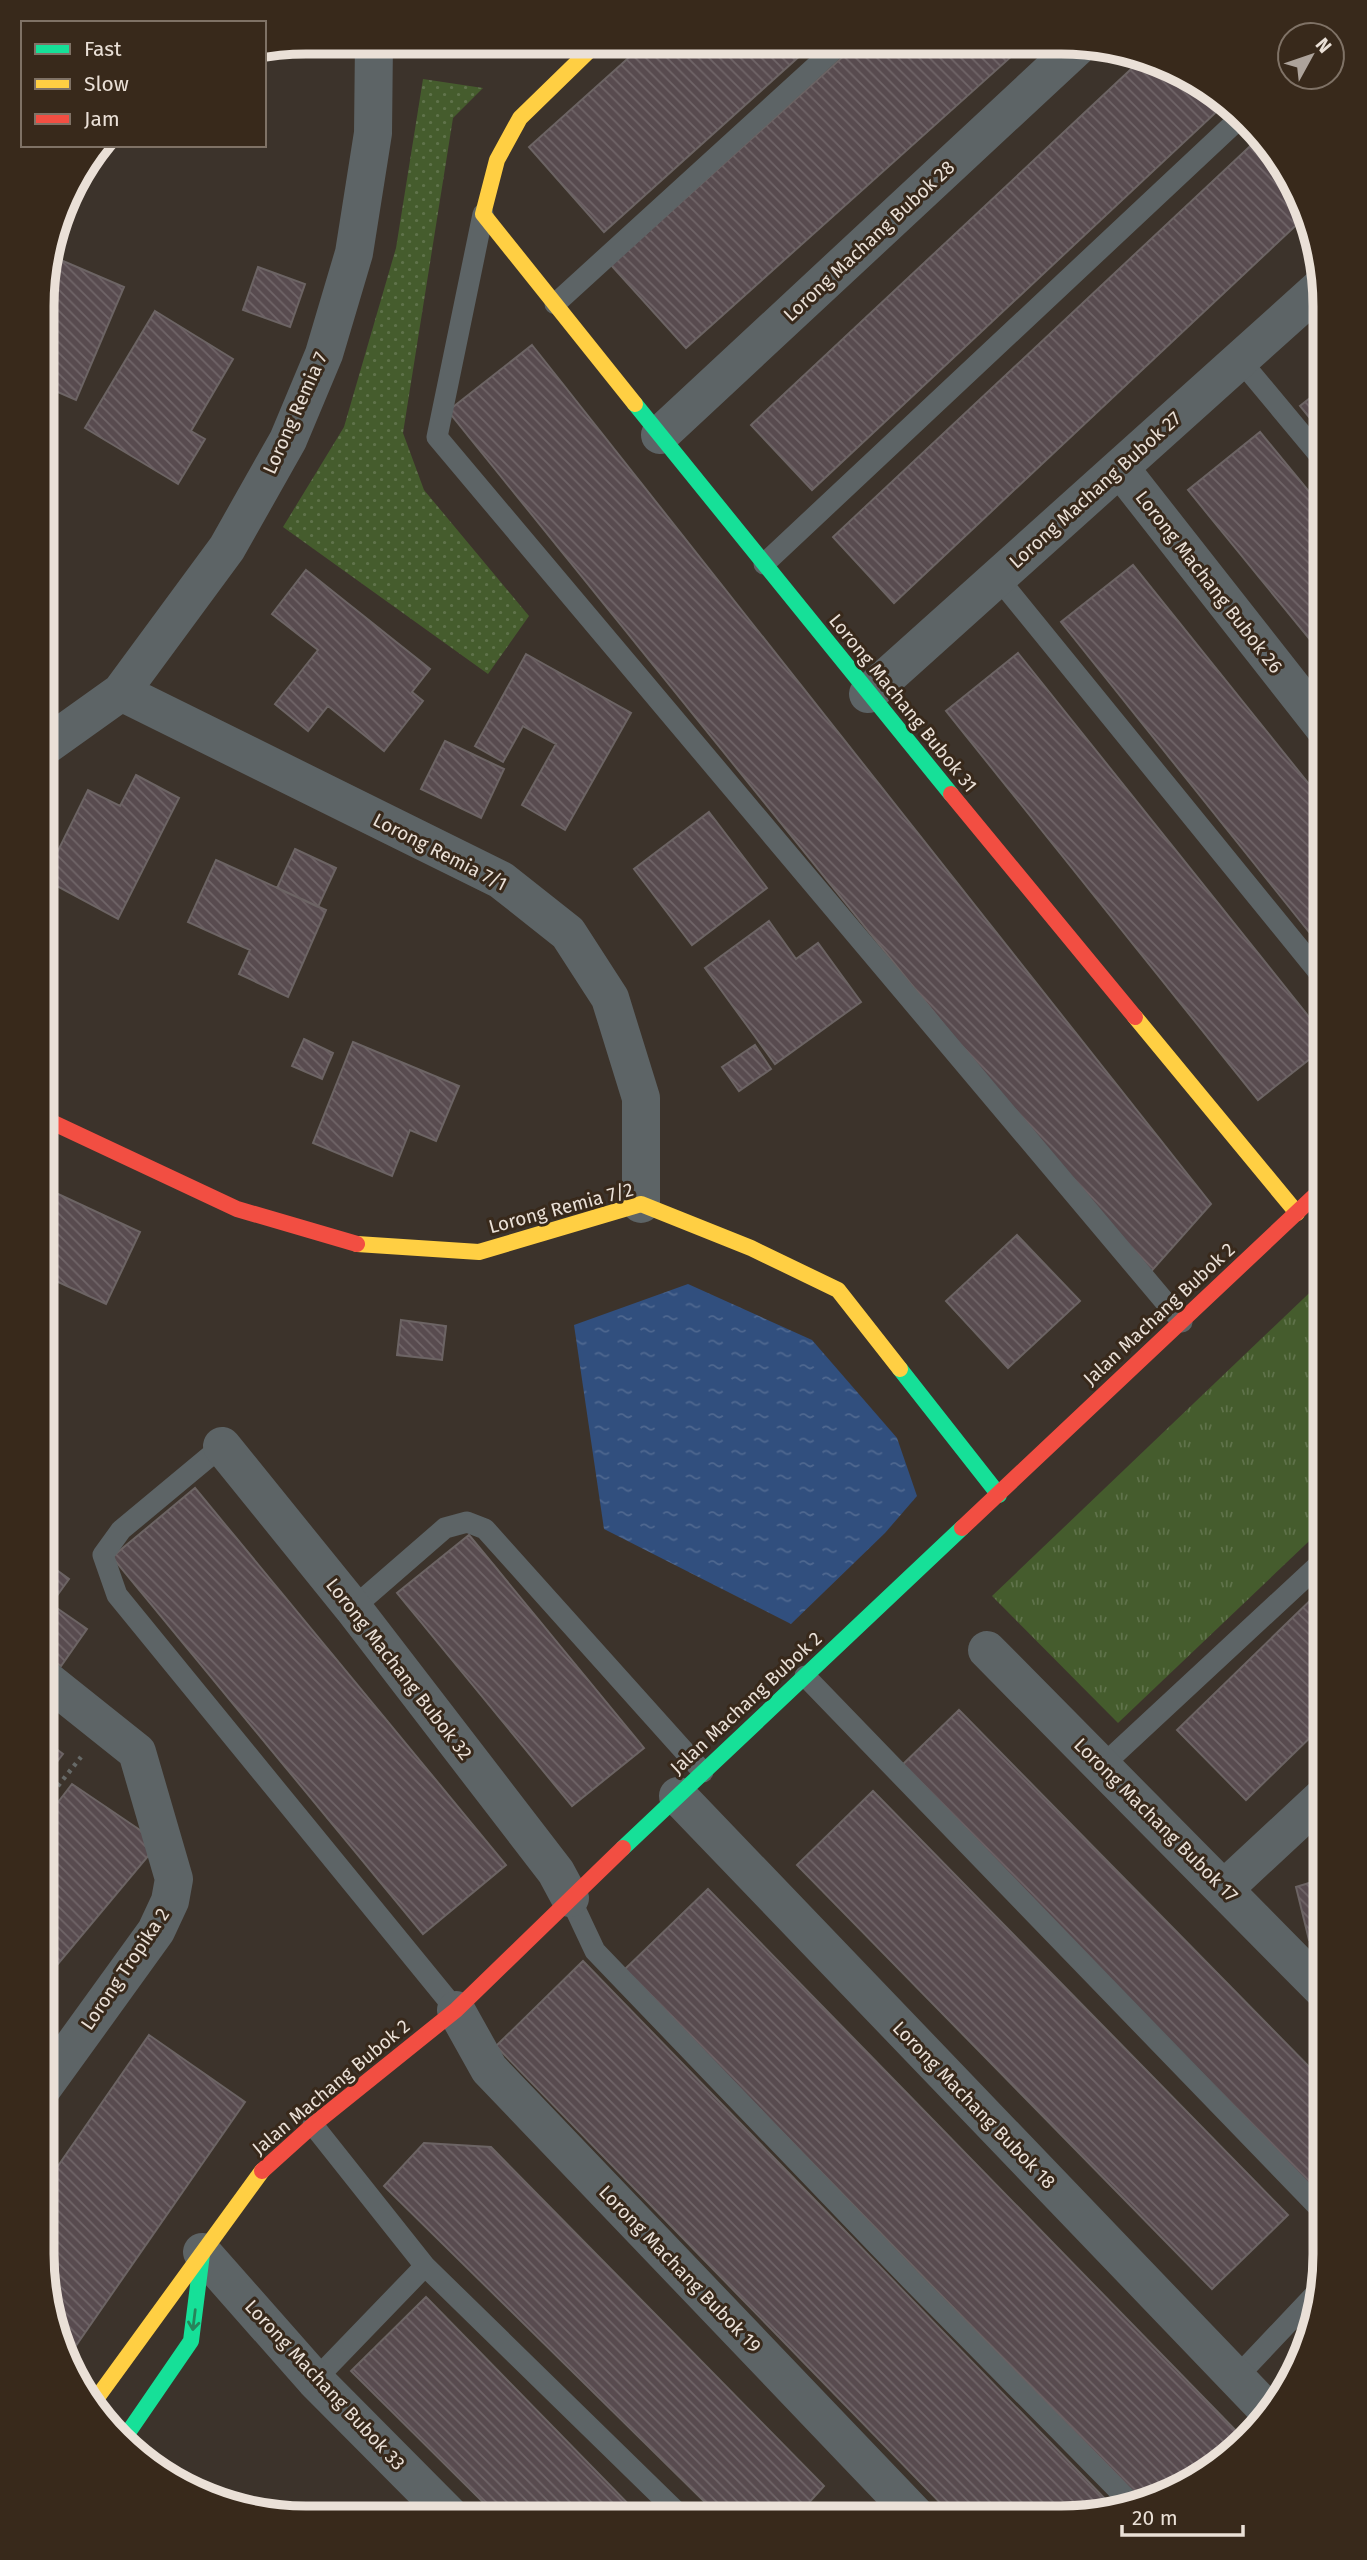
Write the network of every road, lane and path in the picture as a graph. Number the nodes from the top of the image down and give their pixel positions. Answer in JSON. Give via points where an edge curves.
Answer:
{"nodes":[{"id":1,"x":374,"y":54,"type":"edge"},
{"id":2,"x":586,"y":54,"type":"edge"},
{"id":3,"x":829,"y":54,"type":"edge"},
{"id":4,"x":1069,"y":54,"type":"edge"},
{"id":5,"x":1234,"y":123,"type":"edge"},
{"id":6,"x":483,"y":214,"type":"junction"},
{"id":7,"x":1312,"y":295,"type":"edge"},
{"id":8,"x":555,"y":304,"type":"junction"},
{"id":9,"x":1240,"y":360,"type":"junction"},
{"id":10,"x":660,"y":435,"type":"junction"},
{"id":11,"x":1313,"y":448,"type":"edge"},
{"id":12,"x":1119,"y":468,"type":"junction"},
{"id":13,"x":764,"y":564,"type":"junction"},
{"id":14,"x":998,"y":578,"type":"junction"},
{"id":15,"x":121,"y":692,"type":"junction"},
{"id":16,"x":868,"y":694,"type":"junction"},
{"id":17,"x":1313,"y":714,"type":"edge"},
{"id":18,"x":54,"y":740,"type":"edge"},
{"id":19,"x":1313,"y":965,"type":"edge"},
{"id":20,"x":54,"y":1123,"type":"edge"},
{"id":21,"x":1313,"y":1198,"type":"edge"},
{"id":22,"x":642,"y":1204,"type":"junction"},
{"id":23,"x":1297,"y":1213,"type":"junction"},
{"id":24,"x":1182,"y":1322,"type":"junction"},
{"id":25,"x":222,"y":1446,"type":"joint"},
{"id":26,"x":999,"y":1494,"type":"junction"},
{"id":27,"x":1313,"y":1570,"type":"edge"},
{"id":28,"x":353,"y":1608,"type":"junction"},
{"id":29,"x":987,"y":1650,"type":"dead end"},
{"id":30,"x":805,"y":1676,"type":"junction"},
{"id":31,"x":54,"y":1685,"type":"edge"},
{"id":32,"x":106,"y":1725,"type":"junction"},
{"id":33,"x":1102,"y":1766,"type":"junction"},
{"id":34,"x":691,"y":1784,"type":"junction"},
{"id":35,"x":54,"y":1792,"type":"edge"},
{"id":36,"x":1313,"y":1806,"type":"edge"},
{"id":37,"x":1224,"y":1889,"type":"junction"},
{"id":38,"x":570,"y":1898,"type":"junction"},
{"id":39,"x":1313,"y":1980,"type":"edge"},
{"id":40,"x":456,"y":2010,"type":"junction"},
{"id":41,"x":54,"y":2072,"type":"edge"},
{"id":42,"x":313,"y":2124,"type":"junction"},
{"id":43,"x":1313,"y":2202,"type":"edge"},
{"id":44,"x":202,"y":2252,"type":"junction"},
{"id":45,"x":425,"y":2266,"type":"junction"},
{"id":46,"x":1308,"y":2301,"type":"edge"},
{"id":47,"x":1235,"y":2379,"type":"junction"},
{"id":48,"x":315,"y":2380,"type":"junction"},
{"id":49,"x":98,"y":2396,"type":"edge"},
{"id":50,"x":1262,"y":2406,"type":"edge"},
{"id":51,"x":128,"y":2432,"type":"edge"},
{"id":52,"x":1125,"y":2497,"type":"edge"},
{"id":53,"x":435,"y":2506,"type":"edge"},
{"id":54,"x":671,"y":2506,"type":"edge"},
{"id":55,"x":905,"y":2506,"type":"edge"}],
"edges":[{"from":1,"to":15,"type":"street","name":"Lorong Remia 7","via":[[371,147],[354,253],[324,354],[288,440],[227,548]]},
{"from":2,"to":6,"type":"street","via":[[520,118],[497,160]]},
{"from":3,"to":8,"type":"lane"},
{"from":4,"to":10,"type":"street","name":"Lorong Machang Bubok 28"},
{"from":5,"to":13,"type":"lane"},
{"from":6,"to":8,"type":"street","name":"Lorong Machang Bubok 31"},
{"from":6,"to":24,"type":"lane","via":[[437,437]]},
{"from":7,"to":9,"type":"street","name":"Lorong Machang Bubok 27"},
{"from":8,"to":10,"type":"street","name":"Lorong Machang Bubok 31"},
{"from":9,"to":11,"type":"lane"},
{"from":9,"to":12,"type":"street","name":"Lorong Machang Bubok 27"},
{"from":10,"to":13,"type":"street","name":"Lorong Machang Bubok 31"},
{"from":12,"to":14,"type":"street","name":"Lorong Machang Bubok 27"},
{"from":12,"to":17,"type":"street","name":"Lorong Machang Bubok 26"},
{"from":13,"to":16,"type":"street","name":"Lorong Machang Bubok 31"},
{"from":14,"to":16,"type":"street","name":"Lorong Machang Bubok 27"},
{"from":14,"to":19,"type":"lane"},
{"from":15,"to":18,"type":"street","name":"Lorong Remia 7"},
{"from":15,"to":22,"type":"street","name":"Lorong Remia 7/1","via":[[501,880],[568,933],[610,998],[641,1098]]},
{"from":16,"to":23,"type":"street","name":"Lorong Machang Bubok 31"},
{"from":20,"to":22,"type":"street","name":"Lorong Remia 7/2","via":[[237,1209],[368,1247],[479,1252]]},
{"from":21,"to":23,"type":"street","name":"Jalan Machang Bubok 2"},
{"from":22,"to":26,"type":"street","name":"Lorong Remia 7/2","via":[[751,1248],[838,1290]]},
{"from":23,"to":24,"type":"street","name":"Jalan Machang Bubok 2"},
{"from":24,"to":26,"type":"street","name":"Jalan Machang Bubok 2"},
{"from":25,"to":28,"type":"street","name":"Lorong Machang Bubok 32"},
{"from":25,"to":40,"type":"lane","via":[[121,1530],[103,1555],[117,1595]]},
{"from":26,"to":30,"type":"street","name":"Jalan Machang Bubok 2"},
{"from":27,"to":33,"type":"lane"},
{"from":28,"to":34,"type":"lane","via":[[445,1528],[467,1522],[485,1529]]},
{"from":28,"to":38,"type":"street","name":"Lorong Machang Bubok 32","via":[[555,1872]]},
{"from":29,"to":33,"type":"street","name":"Lorong Machang Bubok 17"},
{"from":30,"to":34,"type":"street","name":"Jalan Machang Bubok 2"},
{"from":30,"to":43,"type":"lane"},
{"from":31,"to":32,"type":"street"},
{"from":32,"to":35,"type":"path"},
{"from":32,"to":41,"type":"street","name":"Lorong Tropika 2","via":[[137,1752],[174,1880],[156,1931]]},
{"from":33,"to":37,"type":"street","name":"Lorong Machang Bubok 17"},
{"from":34,"to":38,"type":"street","name":"Jalan Machang Bubok 2"},
{"from":34,"to":47,"type":"street","name":"Lorong Machang Bubok 18"},
{"from":36,"to":37,"type":"street"},
{"from":37,"to":39,"type":"street","name":"Lorong Machang Bubok 17"},
{"from":38,"to":40,"type":"street","name":"Jalan Machang Bubok 2"},
{"from":38,"to":52,"type":"lane","via":[[595,1951]]},
{"from":40,"to":42,"type":"street","name":"Jalan Machang Bubok 2"},
{"from":40,"to":55,"type":"street","name":"Lorong Machang Bubok 19","via":[[489,2070]]},
{"from":42,"to":44,"type":"street","name":"Jalan Machang Bubok 2","via":[[255,2178]]},
{"from":42,"to":45,"type":"lane"},
{"from":44,"to":48,"type":"street","name":"Lorong Machang Bubok 33"},
{"from":44,"to":49,"type":"street","name":"Jalan Machang Bubok 2"},
{"from":44,"to":51,"type":"street","name":"Jalan Machang Bubok 2","one_way":true,"via":[[191,2341]]},
{"from":45,"to":48,"type":"lane"},
{"from":45,"to":54,"type":"lane"},
{"from":46,"to":47,"type":"lane"},
{"from":47,"to":50,"type":"street","name":"Lorong Machang Bubok 18"},
{"from":48,"to":53,"type":"street","name":"Lorong Machang Bubok 33"}]}
